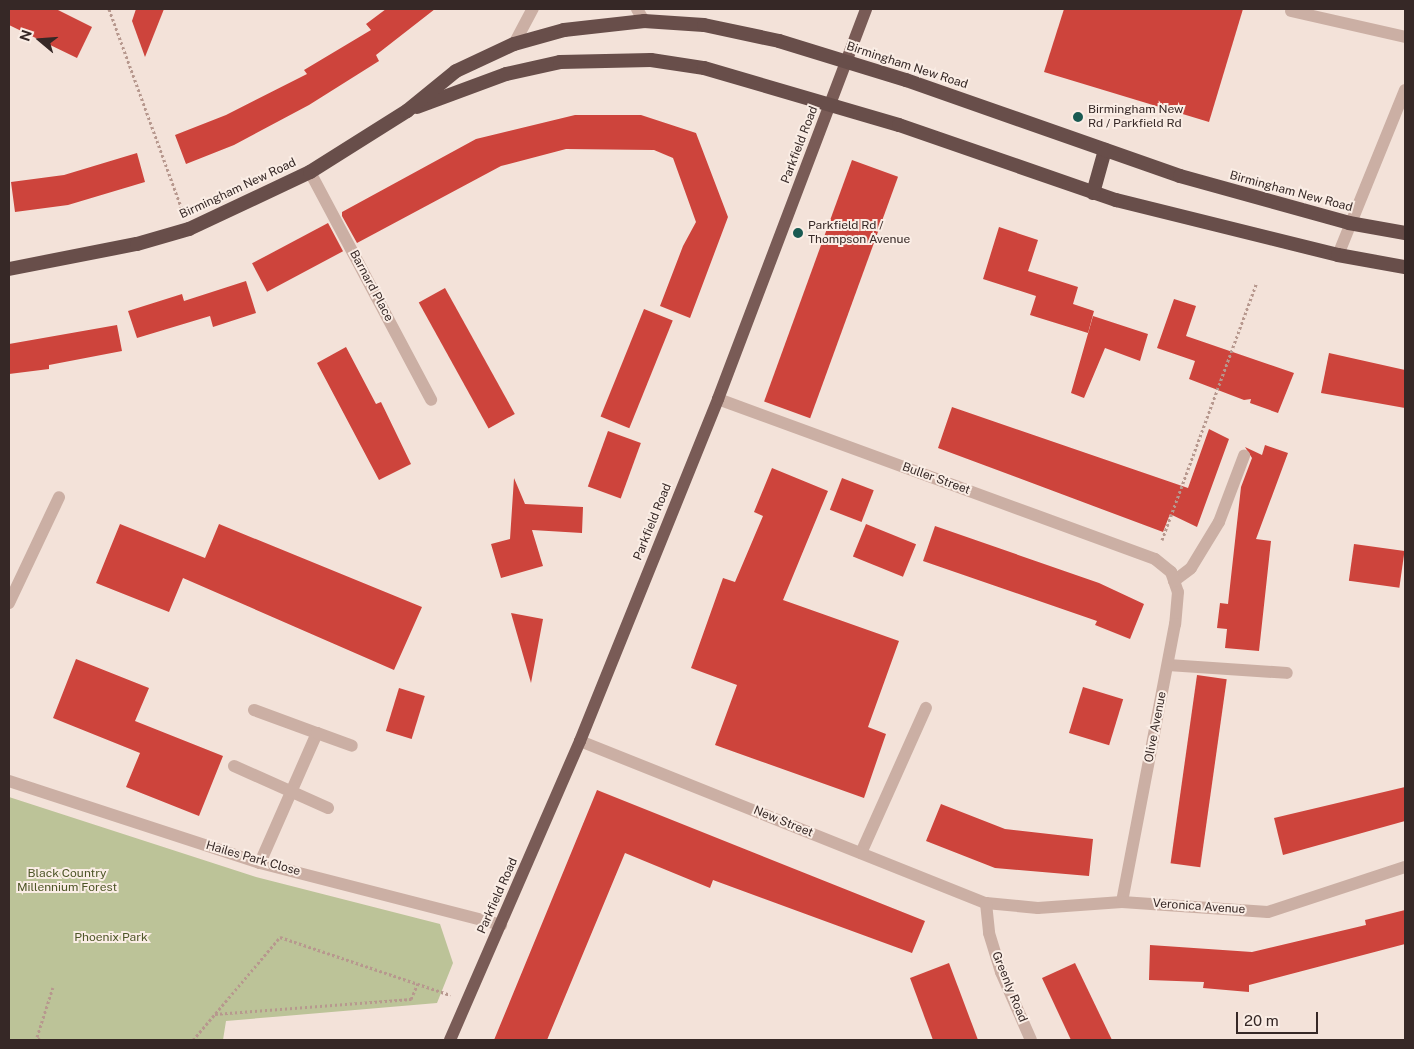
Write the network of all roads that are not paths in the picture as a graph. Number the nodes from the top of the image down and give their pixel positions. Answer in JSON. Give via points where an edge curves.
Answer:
{"nodes":[{"id":1,"x":533,"y":9,"type":"edge"},
{"id":2,"x":866,"y":9,"type":"edge"},
{"id":3,"x":1291,"y":11,"type":"dead end"},
{"id":4,"x":640,"y":15,"type":"edge"},
{"id":5,"x":1405,"y":37,"type":"edge"},
{"id":6,"x":514,"y":44,"type":"junction"},
{"id":7,"x":847,"y":61,"type":"junction"},
{"id":8,"x":1405,"y":90,"type":"edge"},
{"id":9,"x":830,"y":105,"type":"junction"},
{"id":10,"x":407,"y":111,"type":"junction"},
{"id":11,"x":1104,"y":150,"type":"junction"},
{"id":12,"x":310,"y":172,"type":"junction"},
{"id":13,"x":1093,"y":193,"type":"junction"},
{"id":14,"x":1350,"y":223,"type":"junction"},
{"id":15,"x":1405,"y":233,"type":"edge"},
{"id":16,"x":1338,"y":255,"type":"junction"},
{"id":17,"x":1405,"y":267,"type":"edge"},
{"id":18,"x":9,"y":269,"type":"edge"},
{"id":19,"x":718,"y":399,"type":"junction"},
{"id":20,"x":431,"y":400,"type":"dead end"},
{"id":21,"x":1244,"y":456,"type":"dead end"},
{"id":22,"x":59,"y":497,"type":"dead end"},
{"id":23,"x":1174,"y":581,"type":"junction"},
{"id":24,"x":9,"y":603,"type":"edge"},
{"id":25,"x":1168,"y":665,"type":"junction"},
{"id":26,"x":1287,"y":672,"type":"dead end"},
{"id":27,"x":926,"y":708,"type":"dead end"},
{"id":28,"x":254,"y":710,"type":"dead end"},
{"id":29,"x":317,"y":733,"type":"junction"},
{"id":30,"x":580,"y":741,"type":"junction"},
{"id":31,"x":352,"y":746,"type":"dead end"},
{"id":32,"x":234,"y":766,"type":"dead end"},
{"id":33,"x":9,"y":781,"type":"edge"},
{"id":34,"x":291,"y":792,"type":"junction"},
{"id":35,"x":328,"y":808,"type":"dead end"},
{"id":36,"x":861,"y":853,"type":"junction"},
{"id":37,"x":260,"y":863,"type":"junction"},
{"id":38,"x":1405,"y":867,"type":"edge"},
{"id":39,"x":1122,"y":902,"type":"junction"},
{"id":40,"x":986,"y":903,"type":"junction"},
{"id":41,"x":501,"y":925,"type":"junction"},
{"id":42,"x":450,"y":1040,"type":"edge"},
{"id":43,"x":1031,"y":1040,"type":"edge"}],
"edges":[{"from":1,"to":6,"type":"street"},
{"from":2,"to":7,"type":"main road","name":"Parkfield Road"},
{"from":3,"to":5,"type":"street"},
{"from":4,"to":6,"type":"highway","name":"Birmingham New Road"},
{"from":4,"to":7,"type":"highway","name":"Birmingham New Road","via":[[704,25]]},
{"from":6,"to":10,"type":"highway","name":"Birmingham New Road","via":[[456,71]]},
{"from":7,"to":9,"type":"main road","name":"Parkfield Road"},
{"from":7,"to":11,"type":"highway","name":"Birmingham New Road"},
{"from":8,"to":14,"type":"street"},
{"from":9,"to":10,"type":"highway","name":"Birmingham New Road","via":[[704,68],[651,60],[599,59],[560,62],[506,74]]},
{"from":9,"to":13,"type":"highway","name":"Birmingham New Road","via":[[899,125]]},
{"from":9,"to":19,"type":"main road","name":"Parkfield Road"},
{"from":10,"to":12,"type":"highway","name":"Birmingham New Road"},
{"from":11,"to":13,"type":"highway"},
{"from":11,"to":14,"type":"highway","name":"Birmingham New Road","via":[[1180,176]]},
{"from":12,"to":18,"type":"highway","name":"Birmingham New Road","via":[[189,230],[138,244]]},
{"from":12,"to":20,"type":"street","name":"Barnard Place"},
{"from":13,"to":16,"type":"highway","name":"Birmingham New Road"},
{"from":14,"to":15,"type":"highway","name":"Birmingham New Road"},
{"from":14,"to":16,"type":"street"},
{"from":16,"to":17,"type":"highway","name":"Birmingham New Road"},
{"from":19,"to":23,"type":"street","name":"Buller Street","via":[[1155,559],[1171,572]]},
{"from":19,"to":30,"type":"main road","name":"Parkfield Road"},
{"from":21,"to":23,"type":"street","via":[[1219,522],[1191,568]]},
{"from":22,"to":24,"type":"street"},
{"from":23,"to":25,"type":"street","name":"Olive Avenue","via":[[1178,592]]},
{"from":25,"to":26,"type":"street"},
{"from":25,"to":39,"type":"street","name":"Olive Avenue"},
{"from":27,"to":36,"type":"street"},
{"from":28,"to":29,"type":"street"},
{"from":29,"to":31,"type":"street"},
{"from":29,"to":34,"type":"street"},
{"from":30,"to":36,"type":"street","name":"New Street"},
{"from":30,"to":41,"type":"main road","name":"Parkfield Road"},
{"from":32,"to":34,"type":"street"},
{"from":33,"to":37,"type":"street","name":"Hailes Park Close"},
{"from":34,"to":35,"type":"street"},
{"from":34,"to":37,"type":"street"},
{"from":36,"to":40,"type":"street","name":"New Street"},
{"from":37,"to":41,"type":"street","name":"Hailes Park Close"},
{"from":38,"to":39,"type":"street","name":"Veronica Avenue","via":[[1268,912]]},
{"from":39,"to":40,"type":"street","name":"Veronica Avenue","via":[[1038,908]]},
{"from":40,"to":43,"type":"street","name":"Greenly Road","via":[[989,933],[1001,972]]},
{"from":41,"to":42,"type":"main road","name":"Parkfield Road"}]}
